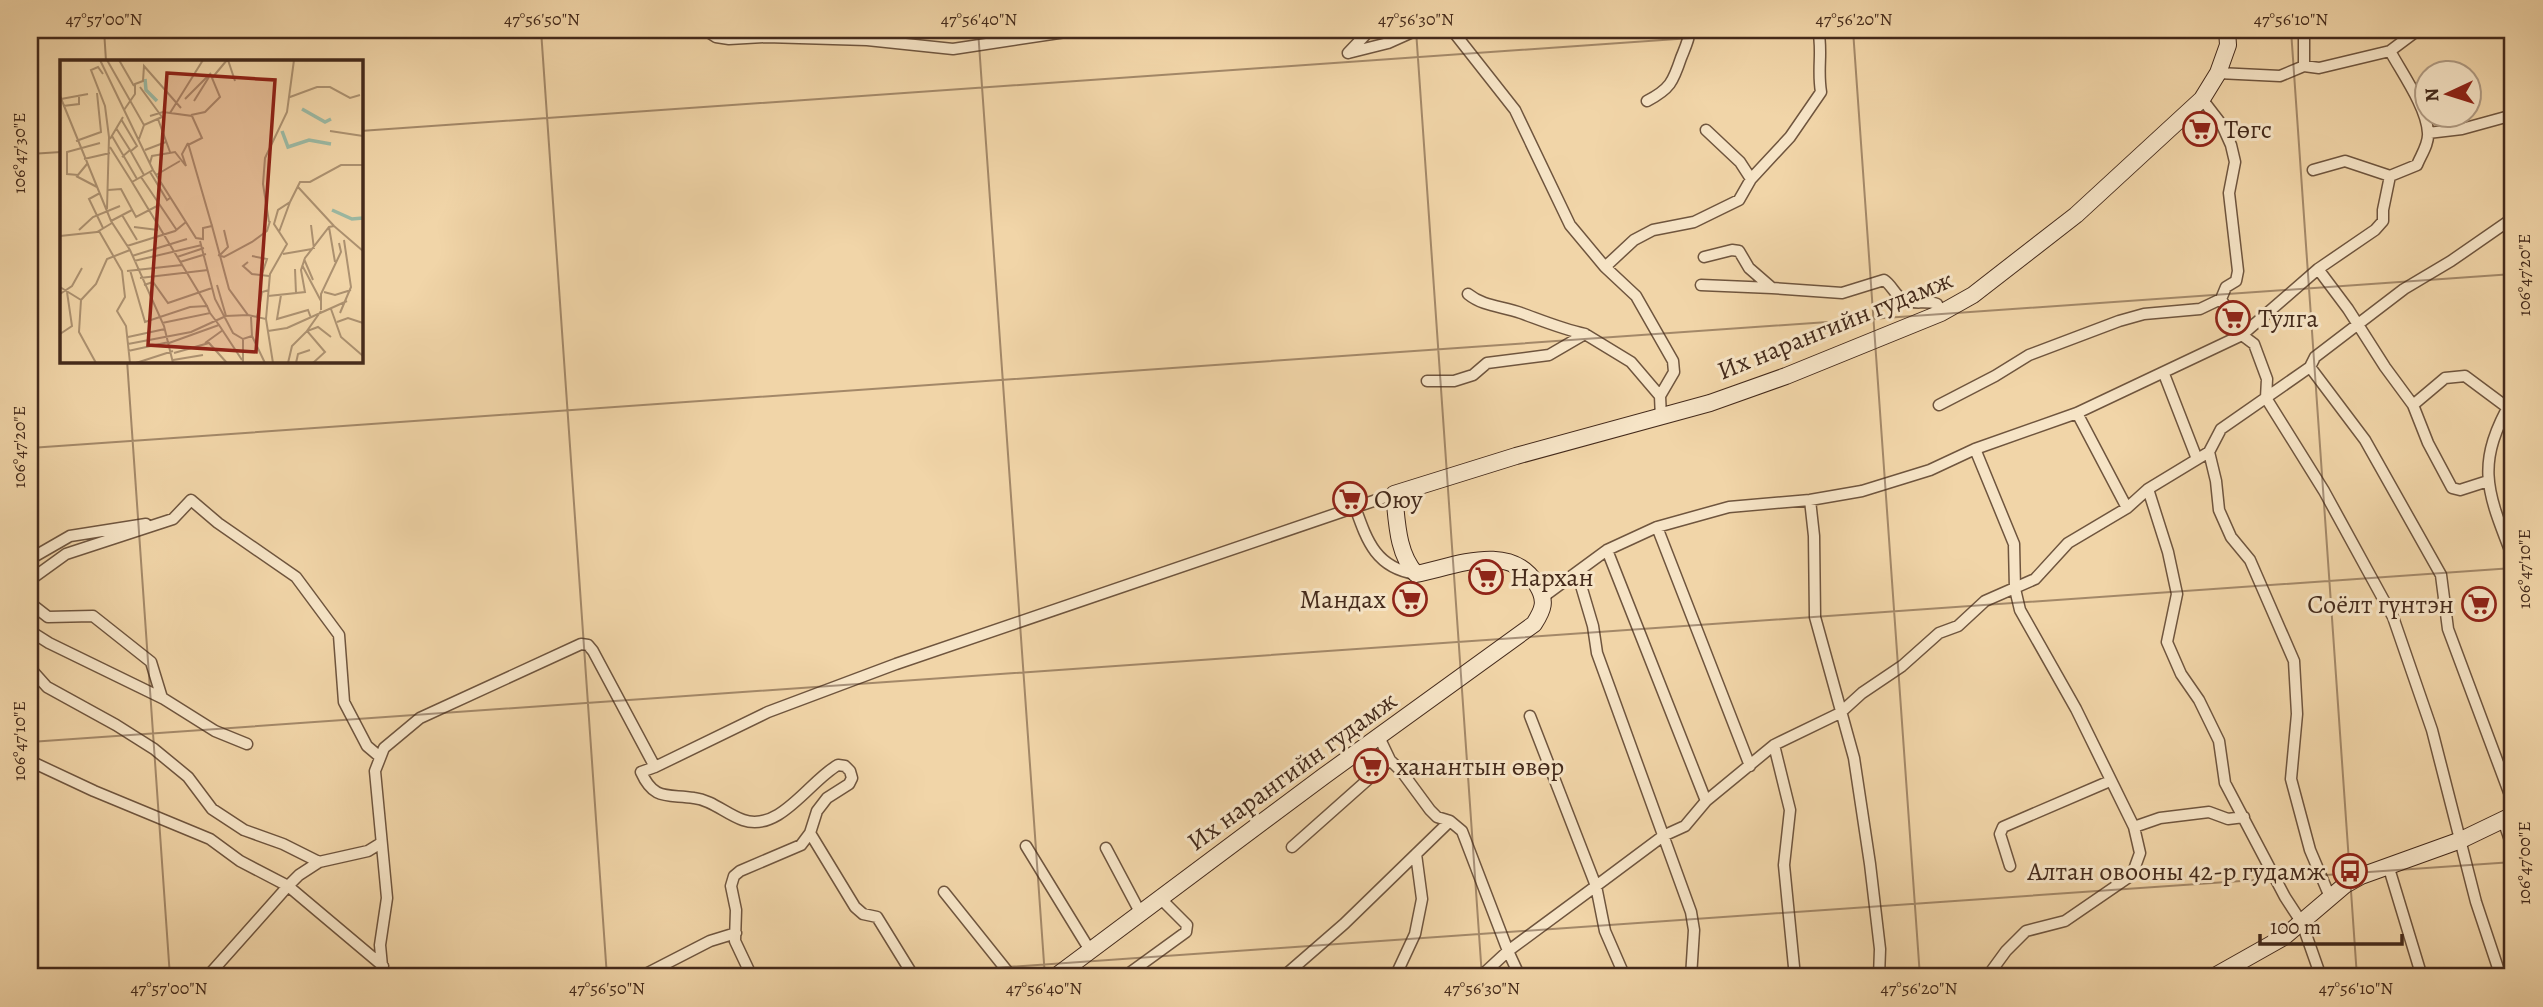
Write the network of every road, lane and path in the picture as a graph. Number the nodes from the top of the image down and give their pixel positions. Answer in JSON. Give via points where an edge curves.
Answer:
{"nodes":[{"id":1,"x":705,"y":30,"type":"edge"},
{"id":2,"x":1079,"y":30,"type":"edge"},
{"id":3,"x":1370,"y":30,"type":"edge"},
{"id":4,"x":1417,"y":30,"type":"edge"},
{"id":5,"x":1452,"y":30,"type":"edge"},
{"id":6,"x":1690,"y":30,"type":"edge"},
{"id":7,"x":1818,"y":30,"type":"edge"},
{"id":8,"x":2227,"y":30,"type":"edge"},
{"id":9,"x":2304,"y":30,"type":"edge"},
{"id":10,"x":2418,"y":30,"type":"edge"},
{"id":11,"x":2390,"y":51,"type":"junction"},
{"id":12,"x":2304,"y":66,"type":"junction"},
{"id":13,"x":2218,"y":73,"type":"junction"},
{"id":14,"x":2202,"y":99,"type":"junction"},
{"id":15,"x":1647,"y":101,"type":"dead end"},
{"id":16,"x":2513,"y":115,"type":"edge"},
{"id":17,"x":1706,"y":130,"type":"dead end"},
{"id":18,"x":2428,"y":133,"type":"junction"},
{"id":19,"x":2313,"y":170,"type":"dead end"},
{"id":20,"x":2390,"y":176,"type":"junction"},
{"id":21,"x":1751,"y":179,"type":"junction"},
{"id":22,"x":2513,"y":218,"type":"edge"},
{"id":23,"x":1704,"y":257,"type":"dead end"},
{"id":24,"x":1605,"y":267,"type":"junction"},
{"id":25,"x":2318,"y":269,"type":"junction"},
{"id":26,"x":1701,"y":285,"type":"dead end"},
{"id":27,"x":1772,"y":288,"type":"junction"},
{"id":28,"x":1468,"y":295,"type":"dead end"},
{"id":29,"x":2221,"y":299,"type":"junction"},
{"id":30,"x":1941,"y":313,"type":"junction"},
{"id":31,"x":2357,"y":324,"type":"junction"},
{"id":32,"x":1585,"y":334,"type":"junction"},
{"id":33,"x":2242,"y":335,"type":"junction"},
{"id":34,"x":2310,"y":366,"type":"junction"},
{"id":35,"x":2164,"y":374,"type":"junction"},
{"id":36,"x":1427,"y":381,"type":"dead end"},
{"id":37,"x":1660,"y":396,"type":"junction"},
{"id":38,"x":2266,"y":398,"type":"junction"},
{"id":39,"x":2510,"y":403,"type":"edge"},
{"id":40,"x":1939,"y":405,"type":"dead end"},
{"id":41,"x":2413,"y":405,"type":"junction"},
{"id":42,"x":2077,"y":414,"type":"junction"},
{"id":43,"x":1661,"y":418,"type":"junction"},
{"id":44,"x":1975,"y":449,"type":"junction"},
{"id":45,"x":2209,"y":452,"type":"junction"},
{"id":46,"x":2197,"y":459,"type":"junction"},
{"id":47,"x":2488,"y":481,"type":"junction"},
{"id":48,"x":2148,"y":489,"type":"junction"},
{"id":49,"x":1394,"y":494,"type":"junction"},
{"id":50,"x":1810,"y":500,"type":"junction"},
{"id":51,"x":1355,"y":507,"type":"junction"},
{"id":52,"x":2127,"y":508,"type":"junction"},
{"id":53,"x":173,"y":519,"type":"junction"},
{"id":54,"x":1657,"y":527,"type":"junction"},
{"id":55,"x":1607,"y":550,"type":"junction"},
{"id":56,"x":2513,"y":558,"type":"edge"},
{"id":57,"x":30,"y":559,"type":"edge"},
{"id":58,"x":1577,"y":572,"type":"junction"},
{"id":59,"x":1416,"y":574,"type":"junction"},
{"id":60,"x":30,"y":580,"type":"edge"},
{"id":61,"x":2015,"y":589,"type":"junction"},
{"id":62,"x":1544,"y":597,"type":"junction"},
{"id":63,"x":30,"y":603,"type":"edge"},
{"id":64,"x":30,"y":631,"type":"edge"},
{"id":65,"x":30,"y":668,"type":"edge"},
{"id":66,"x":162,"y":698,"type":"junction"},
{"id":67,"x":1840,"y":713,"type":"junction"},
{"id":68,"x":1530,"y":716,"type":"dead end"},
{"id":69,"x":1379,"y":737,"type":"junction"},
{"id":70,"x":247,"y":744,"type":"dead end"},
{"id":71,"x":1774,"y":745,"type":"junction"},
{"id":72,"x":380,"y":757,"type":"junction"},
{"id":73,"x":1390,"y":760,"type":"junction"},
{"id":74,"x":30,"y":761,"type":"edge"},
{"id":75,"x":1750,"y":766,"type":"junction"},
{"id":76,"x":655,"y":767,"type":"junction"},
{"id":77,"x":2110,"y":781,"type":"junction"},
{"id":78,"x":1706,"y":802,"type":"junction"},
{"id":79,"x":2513,"y":803,"type":"edge"},
{"id":80,"x":2244,"y":817,"type":"junction"},
{"id":81,"x":2508,"y":817,"type":"edge"},
{"id":82,"x":1450,"y":821,"type":"junction"},
{"id":83,"x":2134,"y":827,"type":"junction"},
{"id":84,"x":810,"y":833,"type":"junction"},
{"id":85,"x":1663,"y":836,"type":"junction"},
{"id":86,"x":2461,"y":840,"type":"junction"},
{"id":87,"x":381,"y":843,"type":"junction"},
{"id":88,"x":1026,"y":846,"type":"dead end"},
{"id":89,"x":1292,"y":847,"type":"dead end"},
{"id":90,"x":1106,"y":848,"type":"dead end"},
{"id":91,"x":2513,"y":849,"type":"edge"},
{"id":92,"x":1416,"y":854,"type":"junction"},
{"id":93,"x":319,"y":862,"type":"junction"},
{"id":94,"x":2388,"y":865,"type":"junction"},
{"id":95,"x":2010,"y":866,"type":"dead end"},
{"id":96,"x":288,"y":886,"type":"junction"},
{"id":97,"x":1596,"y":886,"type":"junction"},
{"id":98,"x":944,"y":892,"type":"dead end"},
{"id":99,"x":2330,"y":897,"type":"junction"},
{"id":100,"x":1161,"y":899,"type":"junction"},
{"id":101,"x":1140,"y":914,"type":"junction"},
{"id":102,"x":2302,"y":922,"type":"junction"},
{"id":103,"x":736,"y":933,"type":"junction"},
{"id":104,"x":1507,"y":951,"type":"junction"},
{"id":105,"x":1091,"y":952,"type":"junction"},
{"id":106,"x":383,"y":971,"type":"edge"},
{"id":107,"x":207,"y":977,"type":"edge"},
{"id":108,"x":640,"y":977,"type":"edge"},
{"id":109,"x":752,"y":977,"type":"edge"},
{"id":110,"x":914,"y":977,"type":"edge"},
{"id":111,"x":1012,"y":977,"type":"edge"},
{"id":112,"x":1055,"y":977,"type":"edge"},
{"id":113,"x":1124,"y":977,"type":"edge"},
{"id":114,"x":1283,"y":977,"type":"edge"},
{"id":115,"x":1395,"y":977,"type":"edge"},
{"id":116,"x":1480,"y":977,"type":"edge"},
{"id":117,"x":1520,"y":977,"type":"edge"},
{"id":118,"x":1625,"y":977,"type":"edge"},
{"id":119,"x":1691,"y":977,"type":"edge"},
{"id":120,"x":1795,"y":977,"type":"edge"},
{"id":121,"x":1879,"y":977,"type":"edge"},
{"id":122,"x":1987,"y":977,"type":"edge"},
{"id":123,"x":2213,"y":977,"type":"edge"},
{"id":124,"x":2321,"y":977,"type":"edge"},
{"id":125,"x":2423,"y":977,"type":"edge"},
{"id":126,"x":2501,"y":977,"type":"edge"}],
"edges":[{"from":1,"to":2,"type":"street","via":[[729,40],[867,40],[953,49]]},
{"from":3,"to":4,"type":"street","via":[[1348,53]]},
{"from":5,"to":24,"type":"street","via":[[1514,110],[1570,225]]},
{"from":6,"to":15,"type":"street","via":[[1676,77],[1665,92]]},
{"from":7,"to":21,"type":"street","via":[[1821,92],[1790,137]]},
{"from":8,"to":13,"type":"main road","name":"Их нарангийн гудамж","via":[[2228,45]]},
{"from":9,"to":12,"type":"street"},
{"from":10,"to":11,"type":"street"},
{"from":11,"to":12,"type":"street","via":[[2319,68]]},
{"from":11,"to":18,"type":"street","via":[[2421,108]]},
{"from":12,"to":13,"type":"street","via":[[2280,76]]},
{"from":13,"to":14,"type":"main road","name":"Их нарангийн гудамж"},
{"from":14,"to":29,"type":"street","via":[[2222,125],[2235,162],[2229,193],[2238,271]]},
{"from":14,"to":30,"type":"main road","name":"Их нарангийн гудамж","via":[[2029,254]]},
{"from":16,"to":18,"type":"street"},
{"from":17,"to":21,"type":"street"},
{"from":18,"to":20,"type":"street","via":[[2417,165]]},
{"from":19,"to":20,"type":"street","via":[[2345,161]]},
{"from":20,"to":25,"type":"street","via":[[2383,221]]},
{"from":21,"to":24,"type":"street","via":[[1739,200],[1694,222],[1653,230],[1634,240]]},
{"from":22,"to":31,"type":"street"},
{"from":23,"to":27,"type":"street","via":[[1738,251]]},
{"from":24,"to":37,"type":"street","via":[[1636,296],[1673,361],[1674,372]]},
{"from":25,"to":31,"type":"street"},
{"from":25,"to":33,"type":"street"},
{"from":26,"to":27,"type":"street"},
{"from":27,"to":30,"type":"street","via":[[1842,293],[1884,280],[1900,298],[1929,301],[1937,304]]},
{"from":28,"to":32,"type":"street"},
{"from":29,"to":33,"type":"street"},
{"from":29,"to":40,"type":"street","via":[[2200,309],[2119,321],[2029,355]]},
{"from":30,"to":43,"type":"main road","name":"Их нарангийн гудамж","via":[[1786,376]]},
{"from":31,"to":34,"type":"street"},
{"from":31,"to":41,"type":"street"},
{"from":32,"to":36,"type":"street","via":[[1549,355],[1486,363],[1473,375],[1454,381]]},
{"from":32,"to":37,"type":"street","via":[[1631,362]]},
{"from":33,"to":35,"type":"street"},
{"from":33,"to":38,"type":"street","via":[[2254,344],[2267,379]]},
{"from":34,"to":38,"type":"street"},
{"from":34,"to":79,"type":"street","via":[[2365,439],[2441,575],[2448,629]]},
{"from":35,"to":42,"type":"street"},
{"from":35,"to":46,"type":"street"},
{"from":37,"to":43,"type":"street"},
{"from":38,"to":45,"type":"street","via":[[2221,429]]},
{"from":38,"to":86,"type":"street","via":[[2324,491],[2393,617],[2432,730]]},
{"from":39,"to":41,"type":"street","via":[[2465,376],[2445,378]]},
{"from":39,"to":47,"type":"street","via":[[2490,448]]},
{"from":41,"to":47,"type":"street","via":[[2452,488]]},
{"from":42,"to":44,"type":"street"},
{"from":42,"to":52,"type":"street"},
{"from":43,"to":49,"type":"main road","name":"Их нарангийн гудамж"},
{"from":44,"to":50,"type":"street","via":[[1930,470],[1862,491]]},
{"from":44,"to":61,"type":"street","via":[[2014,544]]},
{"from":45,"to":46,"type":"street"},
{"from":45,"to":99,"type":"street","via":[[2219,510],[2231,537],[2250,560],[2294,661],[2297,714],[2291,779]]},
{"from":46,"to":48,"type":"street"},
{"from":47,"to":56,"type":"street"},
{"from":48,"to":52,"type":"street"},
{"from":48,"to":80,"type":"street","via":[[2177,594],[2167,642],[2219,741],[2225,783]]},
{"from":49,"to":51,"type":"street"},
{"from":49,"to":59,"type":"main road","via":[[1399,538],[1407,564]]},
{"from":50,"to":54,"type":"street","via":[[1729,507]]},
{"from":50,"to":67,"type":"street","via":[[1815,617]]},
{"from":51,"to":59,"type":"street","via":[[1371,546],[1399,571]]},
{"from":51,"to":76,"type":"street","via":[[768,712]]},
{"from":52,"to":61,"type":"street","via":[[2068,543],[2035,579]]},
{"from":53,"to":57,"type":"street","via":[[70,537]]},
{"from":53,"to":60,"type":"street","via":[[66,554]]},
{"from":53,"to":72,"type":"street","via":[[191,500],[296,577],[339,635],[344,702],[367,747]]},
{"from":54,"to":55,"type":"street"},
{"from":54,"to":75,"type":"street"},
{"from":55,"to":58,"type":"street"},
{"from":55,"to":78,"type":"street"},
{"from":58,"to":62,"type":"street"},
{"from":58,"to":85,"type":"street","via":[[1597,653]]},
{"from":59,"to":62,"type":"main road","via":[[1503,559],[1525,569]]},
{"from":61,"to":67,"type":"street","via":[[1985,601],[1958,626],[1939,633]]},
{"from":61,"to":77,"type":"street","via":[[2020,610]]},
{"from":62,"to":69,"type":"main road","name":"Их нарангийн гудамж","via":[[1534,624]]},
{"from":63,"to":66,"type":"street","via":[[48,617],[93,615],[151,662]]},
{"from":64,"to":66,"type":"street"},
{"from":65,"to":93,"type":"street","via":[[47,687],[154,749],[188,777],[223,816],[244,830]]},
{"from":66,"to":70,"type":"street","via":[[215,731]]},
{"from":67,"to":71,"type":"street"},
{"from":67,"to":121,"type":"street","via":[[1854,758],[1870,863]]},
{"from":68,"to":97,"type":"street"},
{"from":69,"to":73,"type":"street"},
{"from":69,"to":100,"type":"main road","name":"Их нарангийн гудамж"},
{"from":71,"to":75,"type":"street"},
{"from":71,"to":120,"type":"street","via":[[1790,810],[1784,865]]},
{"from":72,"to":76,"type":"street","via":[[384,747],[420,718],[581,644],[593,650]]},
{"from":72,"to":87,"type":"street","via":[[375,771]]},
{"from":73,"to":82,"type":"street","via":[[1437,817]]},
{"from":73,"to":89,"type":"street"},
{"from":74,"to":96,"type":"street","via":[[210,839]]},
{"from":75,"to":78,"type":"street"},
{"from":76,"to":84,"type":"street","via":[[640,772],[655,793],[707,801],[745,821],[773,818],[830,769],[845,766],[852,778],[849,784],[827,798]]},
{"from":77,"to":83,"type":"street"},
{"from":77,"to":95,"type":"street","via":[[2003,827],[2000,834]]},
{"from":78,"to":85,"type":"street","via":[[1685,826]]},
{"from":80,"to":83,"type":"street","via":[[2228,819],[2209,812],[2160,818]]},
{"from":80,"to":102,"type":"street"},
{"from":81,"to":86,"type":"main road"},
{"from":81,"to":91,"type":"street"},
{"from":82,"to":92,"type":"street"},
{"from":82,"to":104,"type":"street","via":[[1462,831]]},
{"from":83,"to":122,"type":"street","via":[[2140,853],[2132,875],[2066,921],[2026,931]]},
{"from":84,"to":103,"type":"street","via":[[801,845],[734,876]]},
{"from":84,"to":110,"type":"street","via":[[855,907],[877,917]]},
{"from":85,"to":97,"type":"street"},
{"from":85,"to":119,"type":"street","via":[[1691,912]]},
{"from":86,"to":94,"type":"main road"},
{"from":86,"to":126,"type":"street"},
{"from":87,"to":93,"type":"street","via":[[368,851]]},
{"from":87,"to":106,"type":"street","via":[[387,898],[380,945]]},
{"from":88,"to":105,"type":"street"},
{"from":90,"to":101,"type":"street"},
{"from":92,"to":114,"type":"street"},
{"from":92,"to":115,"type":"street","via":[[1422,899],[1415,934]]},
{"from":93,"to":96,"type":"street"},
{"from":94,"to":99,"type":"main road"},
{"from":94,"to":125,"type":"street"},
{"from":96,"to":106,"type":"street"},
{"from":96,"to":107,"type":"street"},
{"from":97,"to":104,"type":"street"},
{"from":97,"to":118,"type":"street","via":[[1605,931]]},
{"from":98,"to":111,"type":"street"},
{"from":99,"to":102,"type":"main road"},
{"from":100,"to":101,"type":"main road","name":"Их нарангийн гудамж"},
{"from":100,"to":113,"type":"street","via":[[1187,925],[1186,932]]},
{"from":101,"to":105,"type":"main road","name":"Их нарангийн гудамж"},
{"from":102,"to":123,"type":"main road"},
{"from":102,"to":124,"type":"street"},
{"from":103,"to":108,"type":"street","via":[[710,941]]},
{"from":103,"to":109,"type":"street"},
{"from":104,"to":116,"type":"street"},
{"from":104,"to":117,"type":"street"},
{"from":105,"to":112,"type":"main road","name":"Их нарангийн гудамж"}]}
